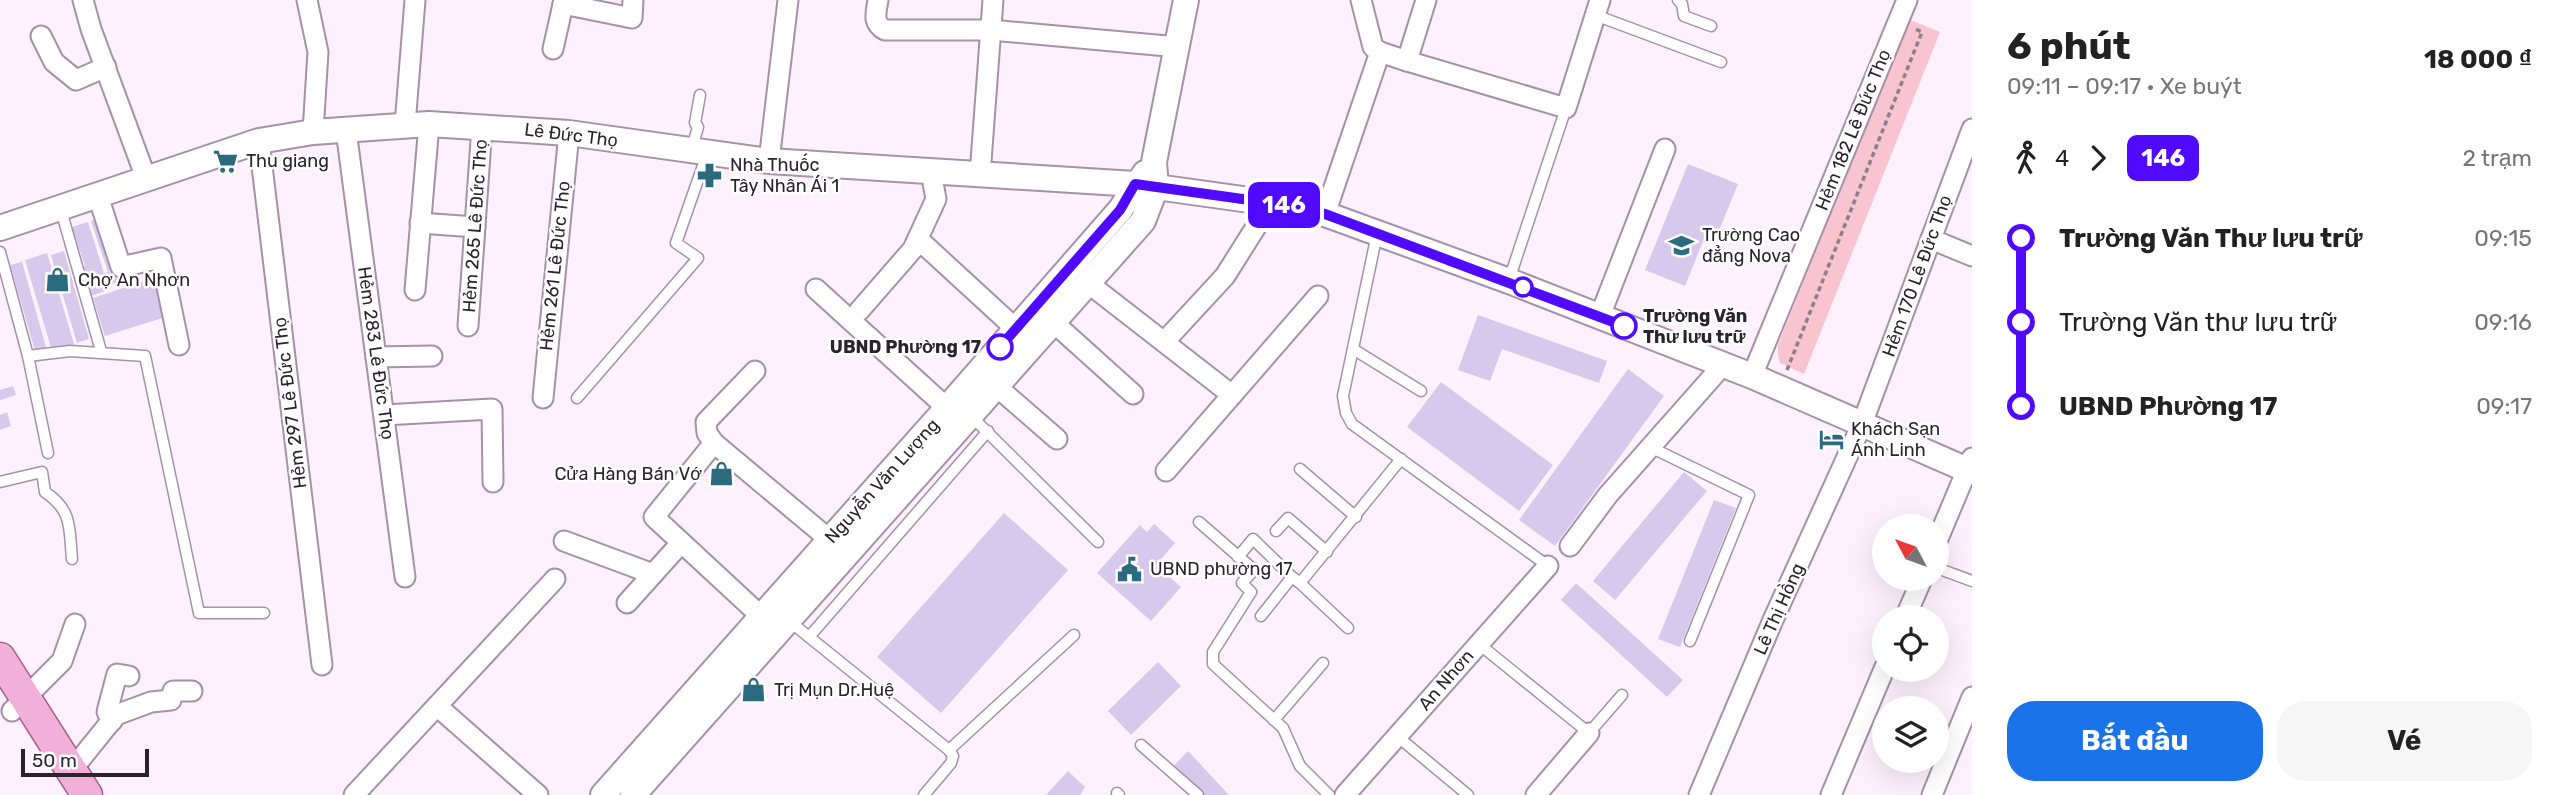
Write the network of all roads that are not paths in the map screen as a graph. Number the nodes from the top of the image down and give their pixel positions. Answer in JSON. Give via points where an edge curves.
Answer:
{"nodes":[{"id":1,"x":83,"y":0,"type":"edge"},
{"id":2,"x":307,"y":0,"type":"edge"},
{"id":3,"x":415,"y":0,"type":"edge"},
{"id":4,"x":633,"y":0,"type":"edge"},
{"id":5,"x":788,"y":0,"type":"edge"},
{"id":6,"x":878,"y":0,"type":"edge"},
{"id":7,"x":993,"y":0,"type":"edge"},
{"id":8,"x":1186,"y":0,"type":"edge"},
{"id":9,"x":1360,"y":0,"type":"edge"},
{"id":10,"x":1426,"y":0,"type":"edge"},
{"id":11,"x":1678,"y":0,"type":"edge"},
{"id":12,"x":1907,"y":0,"type":"edge"},
{"id":13,"x":563,"y":2,"type":"edge"},
{"id":14,"x":1598,"y":8,"type":"edge"},
{"id":15,"x":1711,"y":26,"type":"dead end"},
{"id":16,"x":991,"y":30,"type":"junction"},
{"id":17,"x":41,"y":36,"type":"dead end"},
{"id":18,"x":1178,"y":47,"type":"junction"},
{"id":19,"x":553,"y":49,"type":"dead end"},
{"id":20,"x":1380,"y":52,"type":"junction"},
{"id":21,"x":1407,"y":61,"type":"junction"},
{"id":22,"x":1721,"y":62,"type":"dead end"},
{"id":23,"x":106,"y":67,"type":"junction"},
{"id":24,"x":699,"y":95,"type":"dead end"},
{"id":25,"x":1566,"y":108,"type":"junction"},
{"id":26,"x":417,"y":124,"type":"junction"},
{"id":27,"x":482,"y":126,"type":"junction"},
{"id":28,"x":1972,"y":129,"type":"edge"},
{"id":29,"x":346,"y":130,"type":"junction"},
{"id":30,"x":313,"y":132,"type":"junction"},
{"id":31,"x":569,"y":133,"type":"junction"},
{"id":32,"x":259,"y":141,"type":"junction"},
{"id":33,"x":1665,"y":149,"type":"dead end"},
{"id":34,"x":699,"y":153,"type":"junction"},
{"id":35,"x":769,"y":162,"type":"junction"},
{"id":36,"x":930,"y":172,"type":"junction"},
{"id":37,"x":980,"y":175,"type":"junction"},
{"id":38,"x":146,"y":178,"type":"junction"},
{"id":39,"x":1146,"y":185,"type":"junction"},
{"id":40,"x":98,"y":197,"type":"junction"},
{"id":41,"x":1271,"y":203,"type":"junction"},
{"id":42,"x":61,"y":209,"type":"junction"},
{"id":43,"x":1325,"y":214,"type":"junction"},
{"id":44,"x":420,"y":223,"type":"junction"},
{"id":45,"x":475,"y":227,"type":"junction"},
{"id":46,"x":0,"y":228,"type":"edge"},
{"id":47,"x":1377,"y":234,"type":"junction"},
{"id":48,"x":918,"y":239,"type":"junction"},
{"id":49,"x":1931,"y":239,"type":"junction"},
{"id":50,"x":0,"y":252,"type":"edge"},
{"id":51,"x":1972,"y":256,"type":"edge"},
{"id":52,"x":1508,"y":281,"type":"junction"},
{"id":53,"x":1088,"y":283,"type":"junction"},
{"id":54,"x":817,"y":289,"type":"dead end"},
{"id":55,"x":415,"y":290,"type":"dead end"},
{"id":56,"x":1318,"y":296,"type":"dead end"},
{"id":57,"x":859,"y":311,"type":"dead end"},
{"id":58,"x":1600,"y":317,"type":"junction"},
{"id":59,"x":1053,"y":321,"type":"junction"},
{"id":60,"x":468,"y":326,"type":"dead end"},
{"id":61,"x":1016,"y":329,"type":"junction"},
{"id":62,"x":1164,"y":342,"type":"junction"},
{"id":63,"x":179,"y":345,"type":"dead end"},
{"id":64,"x":1353,"y":349,"type":"junction"},
{"id":65,"x":101,"y":351,"type":"junction"},
{"id":66,"x":28,"y":356,"type":"junction"},
{"id":67,"x":376,"y":356,"type":"junction"},
{"id":68,"x":432,"y":356,"type":"dead end"},
{"id":69,"x":1723,"y":365,"type":"junction"},
{"id":70,"x":755,"y":371,"type":"dead end"},
{"id":71,"x":1752,"y":376,"type":"junction"},
{"id":72,"x":996,"y":386,"type":"junction"},
{"id":73,"x":1421,"y":390,"type":"dead end"},
{"id":74,"x":1133,"y":394,"type":"dead end"},
{"id":75,"x":1232,"y":395,"type":"junction"},
{"id":76,"x":543,"y":398,"type":"dead end"},
{"id":77,"x":578,"y":398,"type":"dead end"},
{"id":78,"x":965,"y":414,"type":"junction"},
{"id":79,"x":384,"y":415,"type":"junction"},
{"id":80,"x":1862,"y":424,"type":"junction"},
{"id":81,"x":1057,"y":439,"type":"dead end"},
{"id":82,"x":714,"y":443,"type":"junction"},
{"id":83,"x":1649,"y":447,"type":"junction"},
{"id":84,"x":48,"y":453,"type":"dead end"},
{"id":85,"x":1401,"y":459,"type":"junction"},
{"id":86,"x":1970,"y":466,"type":"edge"},
{"id":87,"x":1300,"y":469,"type":"dead end"},
{"id":88,"x":1166,"y":471,"type":"dead end"},
{"id":89,"x":0,"y":482,"type":"edge"},
{"id":90,"x":493,"y":482,"type":"dead end"},
{"id":91,"x":1949,"y":514,"type":"edge"},
{"id":92,"x":1356,"y":517,"type":"junction"},
{"id":93,"x":1199,"y":522,"type":"dead end"},
{"id":94,"x":1276,"y":531,"type":"dead end"},
{"id":95,"x":830,"y":540,"type":"junction"},
{"id":96,"x":564,"y":541,"type":"dead end"},
{"id":97,"x":1098,"y":542,"type":"dead end"},
{"id":98,"x":681,"y":543,"type":"junction"},
{"id":99,"x":1570,"y":546,"type":"dead end"},
{"id":100,"x":1327,"y":552,"type":"junction"},
{"id":101,"x":1238,"y":556,"type":"junction"},
{"id":102,"x":72,"y":559,"type":"dead end"},
{"id":103,"x":1548,"y":566,"type":"joint"},
{"id":104,"x":1950,"y":573,"type":"edge"},
{"id":105,"x":653,"y":574,"type":"junction"},
{"id":106,"x":405,"y":577,"type":"dead end"},
{"id":107,"x":555,"y":579,"type":"dead end"},
{"id":108,"x":1296,"y":580,"type":"junction"},
{"id":109,"x":1972,"y":582,"type":"edge"},
{"id":110,"x":627,"y":603,"type":"dead end"},
{"id":111,"x":264,"y":613,"type":"dead end"},
{"id":112,"x":774,"y":615,"type":"junction"},
{"id":113,"x":1261,"y":616,"type":"dead end"},
{"id":114,"x":75,"y":624,"type":"dead end"},
{"id":115,"x":1348,"y":628,"type":"dead end"},
{"id":116,"x":1073,"y":635,"type":"dead end"},
{"id":117,"x":809,"y":637,"type":"junction"},
{"id":118,"x":1690,"y":641,"type":"dead end"},
{"id":119,"x":1479,"y":644,"type":"junction"},
{"id":120,"x":0,"y":658,"type":"edge"},
{"id":121,"x":1323,"y":663,"type":"dead end"},
{"id":122,"x":322,"y":665,"type":"dead end"},
{"id":123,"x":129,"y":676,"type":"dead end"},
{"id":124,"x":1879,"y":682,"type":"edge"},
{"id":125,"x":192,"y":691,"type":"dead end"},
{"id":126,"x":1622,"y":695,"type":"dead end"},
{"id":127,"x":1972,"y":697,"type":"edge"},
{"id":128,"x":9,"y":705,"type":"edge"},
{"id":129,"x":437,"y":706,"type":"junction"},
{"id":130,"x":112,"y":720,"type":"junction"},
{"id":131,"x":1274,"y":720,"type":"junction"},
{"id":132,"x":1589,"y":733,"type":"junction"},
{"id":133,"x":1397,"y":736,"type":"junction"},
{"id":134,"x":1140,"y":744,"type":"dead end"},
{"id":135,"x":949,"y":750,"type":"junction"},
{"id":136,"x":74,"y":787,"type":"edge"},
{"id":137,"x":354,"y":795,"type":"edge"},
{"id":138,"x":538,"y":795,"type":"edge"},
{"id":139,"x":603,"y":795,"type":"edge"},
{"id":140,"x":633,"y":795,"type":"edge"},
{"id":141,"x":924,"y":795,"type":"edge"},
{"id":142,"x":1198,"y":795,"type":"edge"},
{"id":143,"x":1329,"y":795,"type":"edge"},
{"id":144,"x":1345,"y":795,"type":"edge"},
{"id":145,"x":1468,"y":795,"type":"edge"},
{"id":146,"x":1535,"y":795,"type":"edge"},
{"id":147,"x":1699,"y":795,"type":"edge"},
{"id":148,"x":1831,"y":795,"type":"edge"},
{"id":149,"x":1932,"y":795,"type":"edge"}],
"edges":[{"from":1,"to":23,"type":"street"},
{"from":2,"to":30,"type":"street","via":[[318,52]]},
{"from":3,"to":26,"type":"street"},
{"from":4,"to":13,"type":"street","via":[[632,18]]},
{"from":5,"to":35,"type":"street"},
{"from":6,"to":16,"type":"street","via":[[875,21],[885,30]]},
{"from":7,"to":16,"type":"street"},
{"from":8,"to":18,"type":"street","name":"Nguyễn Văn Lượng"},
{"from":9,"to":20,"type":"street","via":[[1373,47]]},
{"from":10,"to":21,"type":"street"},
{"from":11,"to":15,"type":"lane","via":[[1684,16]]},
{"from":12,"to":71,"type":"street","name":"Hẻm 182 Lê Đức Thọ"},
{"from":13,"to":19,"type":"street"},
{"from":14,"to":22,"type":"lane"},
{"from":14,"to":25,"type":"street"},
{"from":16,"to":18,"type":"street"},
{"from":16,"to":37,"type":"street"},
{"from":17,"to":23,"type":"street","via":[[54,62],[76,80]]},
{"from":18,"to":39,"type":"street","name":"Nguyễn Văn Lượng"},
{"from":20,"to":21,"type":"street"},
{"from":20,"to":43,"type":"street"},
{"from":21,"to":25,"type":"street"},
{"from":23,"to":38,"type":"street"},
{"from":24,"to":34,"type":"lane","via":[[695,123]]},
{"from":25,"to":52,"type":"lane"},
{"from":26,"to":27,"type":"street","name":"Lê Đức Thọ"},
{"from":26,"to":29,"type":"street","name":"Lê Đức Thọ"},
{"from":26,"to":44,"type":"street"},
{"from":27,"to":31,"type":"street","name":"Lê Đức Thọ"},
{"from":27,"to":45,"type":"street","name":"Hẻm 265 Lê Đức Thọ"},
{"from":28,"to":49,"type":"street","name":"Hẻm 170 Lê Đức Thọ"},
{"from":29,"to":30,"type":"street","name":"Lê Đức Thọ"},
{"from":29,"to":67,"type":"street","name":"Hẻm 283 Lê Đức Thọ"},
{"from":30,"to":32,"type":"street","name":"Lê Đức Thọ"},
{"from":31,"to":34,"type":"street","name":"Lê Đức Thọ"},
{"from":31,"to":76,"type":"street","name":"Hẻm 261 Lê Đức Thọ"},
{"from":32,"to":38,"type":"street","name":"Lê Đức Thọ"},
{"from":32,"to":122,"type":"street","name":"Hẻm 297 Lê Đức Thọ"},
{"from":33,"to":58,"type":"street"},
{"from":34,"to":35,"type":"street","name":"Lê Đức Thọ"},
{"from":34,"to":77,"type":"lane","via":[[676,243],[698,258]]},
{"from":35,"to":36,"type":"street","name":"Lê Đức Thọ"},
{"from":36,"to":37,"type":"street","name":"Lê Đức Thọ"},
{"from":36,"to":48,"type":"street","via":[[936,199]]},
{"from":37,"to":39,"type":"street","name":"Lê Đức Thọ"},
{"from":38,"to":40,"type":"street","name":"Lê Đức Thọ"},
{"from":39,"to":41,"type":"street","name":"Lê Đức Thọ"},
{"from":39,"to":53,"type":"street","name":"Nguyễn Văn Lượng","via":[[1143,221]]},
{"from":39,"to":61,"type":"street","name":"Nguyễn Văn Lượng"},
{"from":40,"to":42,"type":"street","name":"Lê Đức Thọ"},
{"from":40,"to":63,"type":"street","via":[[121,267],[161,258]]},
{"from":41,"to":43,"type":"street","name":"Lê Đức Thọ"},
{"from":41,"to":62,"type":"street","via":[[1225,276]]},
{"from":42,"to":46,"type":"street","name":"Lê Đức Thọ"},
{"from":42,"to":65,"type":"lane"},
{"from":43,"to":47,"type":"street","name":"Lê Đức Thọ"},
{"from":44,"to":45,"type":"street"},
{"from":44,"to":55,"type":"street"},
{"from":45,"to":60,"type":"street","name":"Hẻm 265 Lê Đức Thọ"},
{"from":47,"to":52,"type":"street","name":"Lê Đức Thọ"},
{"from":47,"to":64,"type":"lane"},
{"from":48,"to":57,"type":"street"},
{"from":48,"to":61,"type":"street"},
{"from":49,"to":51,"type":"street"},
{"from":49,"to":80,"type":"street","name":"Hẻm 170 Lê Đức Thọ"},
{"from":50,"to":66,"type":"lane"},
{"from":52,"to":58,"type":"street","name":"Lê Đức Thọ"},
{"from":53,"to":59,"type":"street","name":"Nguyễn Văn Lượng"},
{"from":53,"to":62,"type":"street"},
{"from":54,"to":78,"type":"street"},
{"from":56,"to":75,"type":"street"},
{"from":58,"to":69,"type":"street","name":"Lê Đức Thọ"},
{"from":59,"to":72,"type":"street","name":"Nguyễn Văn Lượng"},
{"from":59,"to":74,"type":"street"},
{"from":61,"to":78,"type":"street","name":"Nguyễn Văn Lượng"},
{"from":62,"to":75,"type":"street"},
{"from":64,"to":73,"type":"lane"},
{"from":64,"to":85,"type":"lane","via":[[1343,396],[1346,413],[1352,424]]},
{"from":65,"to":66,"type":"lane"},
{"from":65,"to":111,"type":"lane","via":[[145,356],[198,613]]},
{"from":66,"to":84,"type":"lane"},
{"from":67,"to":68,"type":"street"},
{"from":67,"to":79,"type":"street","name":"Hẻm 283 Lê Đức Thọ"},
{"from":69,"to":71,"type":"street","name":"Lê Đức Thọ"},
{"from":69,"to":83,"type":"street"},
{"from":70,"to":82,"type":"street","via":[[706,422]]},
{"from":71,"to":80,"type":"street"},
{"from":72,"to":78,"type":"street","name":"Nguyễn Văn Lượng"},
{"from":72,"to":81,"type":"street"},
{"from":75,"to":88,"type":"street"},
{"from":78,"to":95,"type":"street","name":"Nguyễn Văn Lượng"},
{"from":78,"to":97,"type":"lane"},
{"from":78,"to":112,"type":"street","name":"Nguyễn Văn Lượng"},
{"from":78,"to":117,"type":"lane"},
{"from":79,"to":90,"type":"street","via":[[492,409]]},
{"from":79,"to":106,"type":"street","name":"Hẻm 283 Lê Đức Thọ"},
{"from":80,"to":86,"type":"street"},
{"from":80,"to":147,"type":"street","name":"Lê Thị Hồng"},
{"from":82,"to":95,"type":"street"},
{"from":82,"to":98,"type":"street","via":[[654,517]]},
{"from":83,"to":99,"type":"street"},
{"from":83,"to":118,"type":"lane","via":[[1749,495]]},
{"from":85,"to":92,"type":"lane"},
{"from":85,"to":103,"type":"lane"},
{"from":86,"to":91,"type":"street"},
{"from":87,"to":92,"type":"lane"},
{"from":89,"to":102,"type":"lane","via":[[42,472],[45,492],[62,504],[69,519]]},
{"from":92,"to":100,"type":"lane"},
{"from":93,"to":101,"type":"lane"},
{"from":94,"to":100,"type":"lane","via":[[1288,518]]},
{"from":95,"to":112,"type":"street","name":"Nguyễn Văn Lượng"},
{"from":96,"to":105,"type":"street"},
{"from":98,"to":105,"type":"street"},
{"from":98,"to":112,"type":"street"},
{"from":100,"to":108,"type":"lane"},
{"from":101,"to":108,"type":"lane","via":[[1253,539]]},
{"from":101,"to":131,"type":"lane","via":[[1254,570],[1242,583],[1251,592],[1213,652],[1213,664]]},
{"from":103,"to":119,"type":"street","name":"An Nhơn"},
{"from":104,"to":109,"type":"lane"},
{"from":105,"to":110,"type":"street"},
{"from":107,"to":129,"type":"street"},
{"from":108,"to":113,"type":"lane"},
{"from":108,"to":115,"type":"lane"},
{"from":112,"to":117,"type":"lane"},
{"from":112,"to":139,"type":"street","name":"Nguyễn Văn Lượng"},
{"from":112,"to":140,"type":"street","name":"Nguyễn Văn Lượng"},
{"from":114,"to":128,"type":"street","via":[[62,661]]},
{"from":116,"to":135,"type":"lane"},
{"from":117,"to":135,"type":"lane"},
{"from":119,"to":132,"type":"lane"},
{"from":119,"to":133,"type":"street","name":"An Nhơn"},
{"from":120,"to":128,"type":"main road"},
{"from":121,"to":131,"type":"lane"},
{"from":123,"to":130,"type":"street","via":[[117,674],[107,712]]},
{"from":124,"to":148,"type":"street"},
{"from":125,"to":130,"type":"street","via":[[173,691],[171,700],[126,710]]},
{"from":126,"to":132,"type":"lane"},
{"from":127,"to":149,"type":"street"},
{"from":128,"to":136,"type":"main road"},
{"from":129,"to":137,"type":"street"},
{"from":129,"to":138,"type":"street"},
{"from":130,"to":136,"type":"street"},
{"from":131,"to":143,"type":"lane","via":[[1283,727],[1300,766]]},
{"from":132,"to":146,"type":"street"},
{"from":133,"to":144,"type":"street","name":"An Nhơn"},
{"from":133,"to":145,"type":"lane"},
{"from":134,"to":142,"type":"lane"},
{"from":135,"to":141,"type":"lane","via":[[951,763]]}]}
